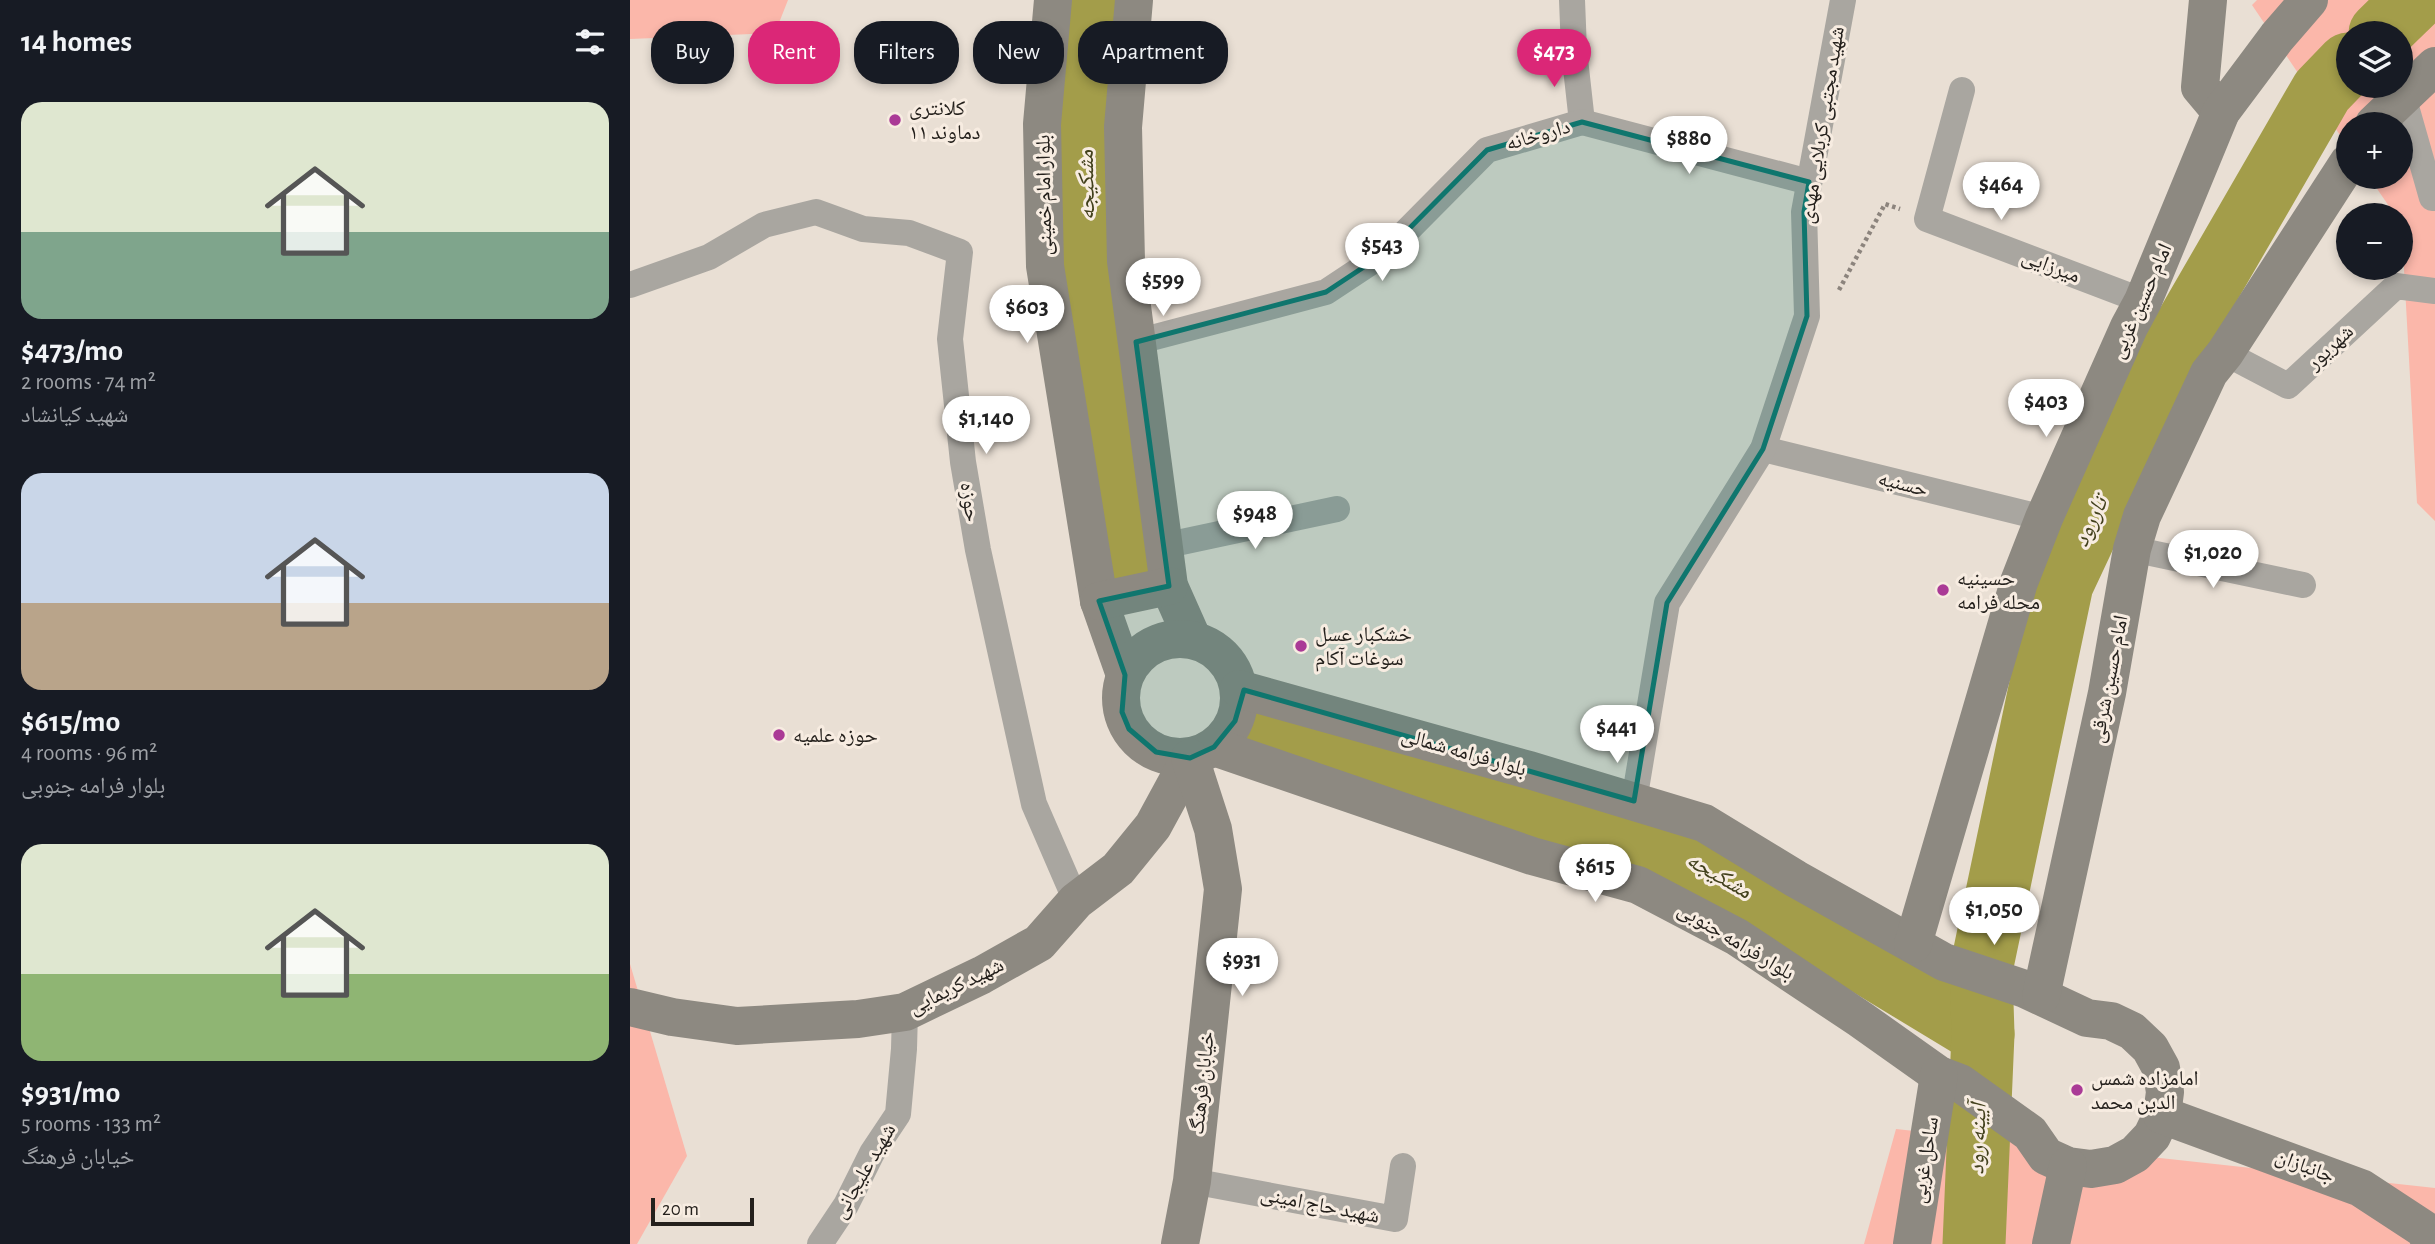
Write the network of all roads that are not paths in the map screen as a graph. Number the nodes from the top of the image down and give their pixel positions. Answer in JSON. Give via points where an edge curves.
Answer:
{"nodes":[{"id":1,"x":1053,"y":0,"type":"edge"},
{"id":2,"x":1134,"y":0,"type":"edge"},
{"id":3,"x":1572,"y":0,"type":"edge"},
{"id":4,"x":1843,"y":0,"type":"edge"},
{"id":5,"x":2207,"y":0,"type":"edge"},
{"id":6,"x":2309,"y":0,"type":"edge"},
{"id":7,"x":2435,"y":66,"type":"edge"},
{"id":8,"x":2413,"y":87,"type":"edge"},
{"id":9,"x":1962,"y":90,"type":"dead end"},
{"id":10,"x":2401,"y":98,"type":"edge"},
{"id":11,"x":2404,"y":98,"type":"edge"},
{"id":12,"x":2221,"y":112,"type":"junction"},
{"id":13,"x":2386,"y":112,"type":"edge"},
{"id":14,"x":1582,"y":122,"type":"junction"},
{"id":15,"x":1809,"y":182,"type":"junction"},
{"id":16,"x":2336,"y":182,"type":"edge"},
{"id":17,"x":2435,"y":198,"type":"edge"},
{"id":18,"x":630,"y":285,"type":"edge"},
{"id":19,"x":2435,"y":291,"type":"edge"},
{"id":20,"x":2143,"y":300,"type":"junction"},
{"id":21,"x":1136,"y":342,"type":"junction"},
{"id":22,"x":2225,"y":353,"type":"junction"},
{"id":23,"x":1763,"y":449,"type":"junction"},
{"id":24,"x":1337,"y":509,"type":"dead end"},
{"id":25,"x":2044,"y":518,"type":"junction"},
{"id":26,"x":1163,"y":546,"type":"junction"},
{"id":27,"x":2132,"y":549,"type":"junction"},
{"id":28,"x":2303,"y":585,"type":"dead end"},
{"id":29,"x":1169,"y":586,"type":"junction"},
{"id":30,"x":1099,"y":601,"type":"junction"},
{"id":31,"x":1194,"y":640,"type":"junction"},
{"id":32,"x":1125,"y":675,"type":"junction"},
{"id":33,"x":1239,"y":689,"type":"junction"},
{"id":34,"x":1202,"y":752,"type":"junction"},
{"id":35,"x":1634,"y":801,"type":"junction"},
{"id":36,"x":1076,"y":901,"type":"junction"},
{"id":37,"x":1928,"y":953,"type":"junction"},
{"id":38,"x":2033,"y":993,"type":"junction"},
{"id":39,"x":630,"y":1007,"type":"edge"},
{"id":40,"x":905,"y":1012,"type":"junction"},
{"id":41,"x":1949,"y":1079,"type":"junction"},
{"id":42,"x":2162,"y":1115,"type":"junction"},
{"id":43,"x":1403,"y":1166,"type":"dead end"},
{"id":44,"x":2068,"y":1166,"type":"junction"},
{"id":45,"x":1192,"y":1181,"type":"junction"},
{"id":46,"x":820,"y":1244,"type":"edge"},
{"id":47,"x":1180,"y":1244,"type":"edge"},
{"id":48,"x":1912,"y":1244,"type":"edge"},
{"id":49,"x":2051,"y":1244,"type":"edge"},
{"id":50,"x":2431,"y":1244,"type":"edge"}],
"edges":[{"from":1,"to":30,"type":"street","name":"بلوار امام خمینی","via":[[1042,124],[1045,266]]},
{"from":2,"to":21,"type":"street","via":[[1123,127],[1126,261]]},
{"from":3,"to":14,"type":"street"},
{"from":4,"to":15,"type":"street","name":"شهید مجتبی کربلایی مهدی"},
{"from":5,"to":12,"type":"street","via":[[2200,87]]},
{"from":6,"to":12,"type":"street","name":"امام حسین غربی"},
{"from":7,"to":8,"type":"street"},
{"from":9,"to":20,"type":"street","name":"میرزایی","via":[[1927,219]]},
{"from":10,"to":13,"type":"street"},
{"from":11,"to":17,"type":"street"},
{"from":12,"to":20,"type":"street","name":"امام حسین غربی"},
{"from":14,"to":15,"type":"street"},
{"from":14,"to":21,"type":"street","name":"داروخانه","via":[[1487,150],[1385,253],[1325,292]]},
{"from":15,"to":23,"type":"street","name":"شهید مجتبی کربلایی مهدی","via":[[1804,212],[1807,316]]},
{"from":16,"to":22,"type":"street","name":"امام حسین شرقی"},
{"from":18,"to":36,"type":"street","name":"حوزه","via":[[709,257],[764,225],[816,212],[863,229],[909,233],[960,252],[950,339],[978,550],[1034,804]]},
{"from":19,"to":22,"type":"street","name":"شهریور","via":[[2396,286],[2288,386]]},
{"from":20,"to":25,"type":"street","name":"امام حسین غربی"},
{"from":21,"to":26,"type":"street"},
{"from":22,"to":27,"type":"street","name":"امام حسین شرقی","via":[[2209,373],[2142,516]]},
{"from":23,"to":25,"type":"street","name":"حسنیه"},
{"from":23,"to":35,"type":"street","name":"شهید مجتبی کربلایی مهدی","via":[[1667,603]]},
{"from":24,"to":26,"type":"street"},
{"from":25,"to":37,"type":"street","name":"امام حسین غربی","via":[[2019,582]]},
{"from":26,"to":29,"type":"street"},
{"from":27,"to":28,"type":"street"},
{"from":27,"to":38,"type":"street","name":"امام حسین شرقی","via":[[2107,693]]},
{"from":29,"to":30,"type":"street"},
{"from":29,"to":31,"type":"street"},
{"from":30,"to":32,"type":"street","name":"بلوار امام خمینی"},
{"from":31,"to":32,"type":"street","via":[[1161,642],[1146,650]]},
{"from":31,"to":33,"type":"street","via":[[1224,658]]},
{"from":32,"to":34,"type":"street","via":[[1122,712],[1141,743],[1156,752]]},
{"from":33,"to":34,"type":"street","via":[[1235,721],[1226,735]]},
{"from":33,"to":35,"type":"street","name":"بلوار فرامه شمالی"},
{"from":34,"to":36,"type":"street","name":"شهید کریمایی","via":[[1127,859]]},
{"from":34,"to":41,"type":"street","name":"بلوار فرامه جنوبی","via":[[1638,885],[1737,937]]},
{"from":34,"to":45,"type":"street","name":"خیابان فرهنگ","via":[[1223,889]]},
{"from":35,"to":37,"type":"street","name":"بلوار فرامه شمالی","via":[[1704,823]]},
{"from":36,"to":40,"type":"street","name":"شهید کریمایی","via":[[1039,943]]},
{"from":37,"to":38,"type":"street","name":"بلوار فرامه شمالی"},
{"from":38,"to":42,"type":"street","name":"بلوار فرامه شمالی","via":[[2087,1018],[2110,1021],[2132,1031],[2150,1048],[2161,1068]]},
{"from":39,"to":40,"type":"street","name":"شهید کریمایی","via":[[737,1026]]},
{"from":40,"to":46,"type":"street","name":"شهید علیجانی","via":[[898,1114]]},
{"from":41,"to":44,"type":"street","name":"بلوار فرامه جنوبی","via":[[2030,1133],[2046,1156]]},
{"from":41,"to":48,"type":"street","name":"ساحل غربی"},
{"from":42,"to":44,"type":"street","via":[[2136,1154],[2115,1165]]},
{"from":42,"to":50,"type":"street","name":"جانبازان","via":[[2361,1188],[2426,1230]]},
{"from":43,"to":45,"type":"street","name":"شهید حاج امینی","via":[[1395,1219]]},
{"from":44,"to":49,"type":"street"},
{"from":45,"to":47,"type":"street","name":"خیابان فرهنگ"}]}
